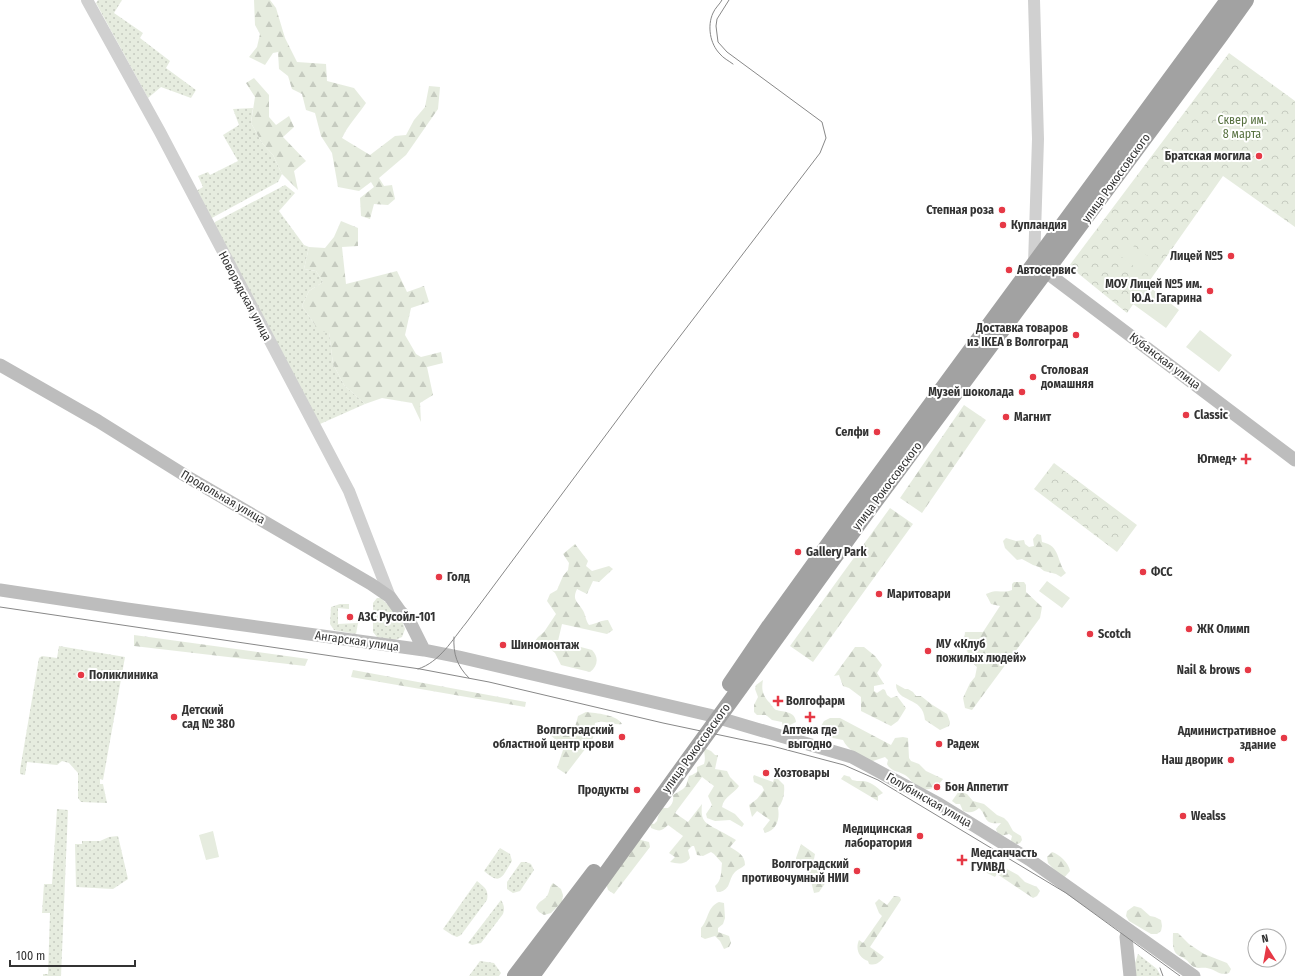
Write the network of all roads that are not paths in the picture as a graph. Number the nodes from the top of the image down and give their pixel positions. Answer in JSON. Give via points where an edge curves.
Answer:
{"nodes":[{"id":1,"x":88,"y":0,"type":"edge"},
{"id":2,"x":1034,"y":0,"type":"edge"},
{"id":3,"x":1228,"y":0,"type":"edge"},
{"id":4,"x":1246,"y":0,"type":"edge"},
{"id":5,"x":1040,"y":268,"type":"junction"},
{"id":6,"x":0,"y":365,"type":"edge"},
{"id":7,"x":1295,"y":460,"type":"edge"},
{"id":8,"x":0,"y":590,"type":"edge"},
{"id":9,"x":390,"y":597,"type":"junction"},
{"id":10,"x":424,"y":650,"type":"junction"},
{"id":11,"x":714,"y":717,"type":"junction"},
{"id":12,"x":1128,"y":930,"type":"junction"},
{"id":13,"x":515,"y":976,"type":"edge"},
{"id":14,"x":532,"y":976,"type":"edge"},
{"id":15,"x":1130,"y":976,"type":"edge"},
{"id":16,"x":1194,"y":976,"type":"edge"}],
"edges":[{"from":1,"to":9,"type":"street","name":"Новорядская улица","via":[[348,491]]},
{"from":2,"to":5,"type":"street"},
{"from":3,"to":5,"type":"highway","name":"улица Рокоссовского"},
{"from":4,"to":5,"type":"highway","name":"улица Рокоссовского"},
{"from":5,"to":7,"type":"main road","name":"Кубанская улица"},
{"from":5,"to":11,"type":"highway","name":"улица Рокоссовского","via":[[768,628]]},
{"from":6,"to":9,"type":"main road","name":"Продольная улица"},
{"from":8,"to":10,"type":"main road","name":"Ангарская улица"},
{"from":9,"to":10,"type":"main road","name":"Продольная улица","via":[[409,620]]},
{"from":10,"to":11,"type":"main road","name":"Ангарская улица"},
{"from":11,"to":12,"type":"main road","name":"Голубинская улица","via":[[852,757],[938,804],[1030,860]]},
{"from":11,"to":13,"type":"highway","name":"улица Рокоссовского","via":[[698,734]]},
{"from":11,"to":14,"type":"highway","name":"улица Рокоссовского"},
{"from":12,"to":15,"type":"main road","via":[[1126,936]]},
{"from":12,"to":16,"type":"main road","name":"Голубинская улица"}]}
